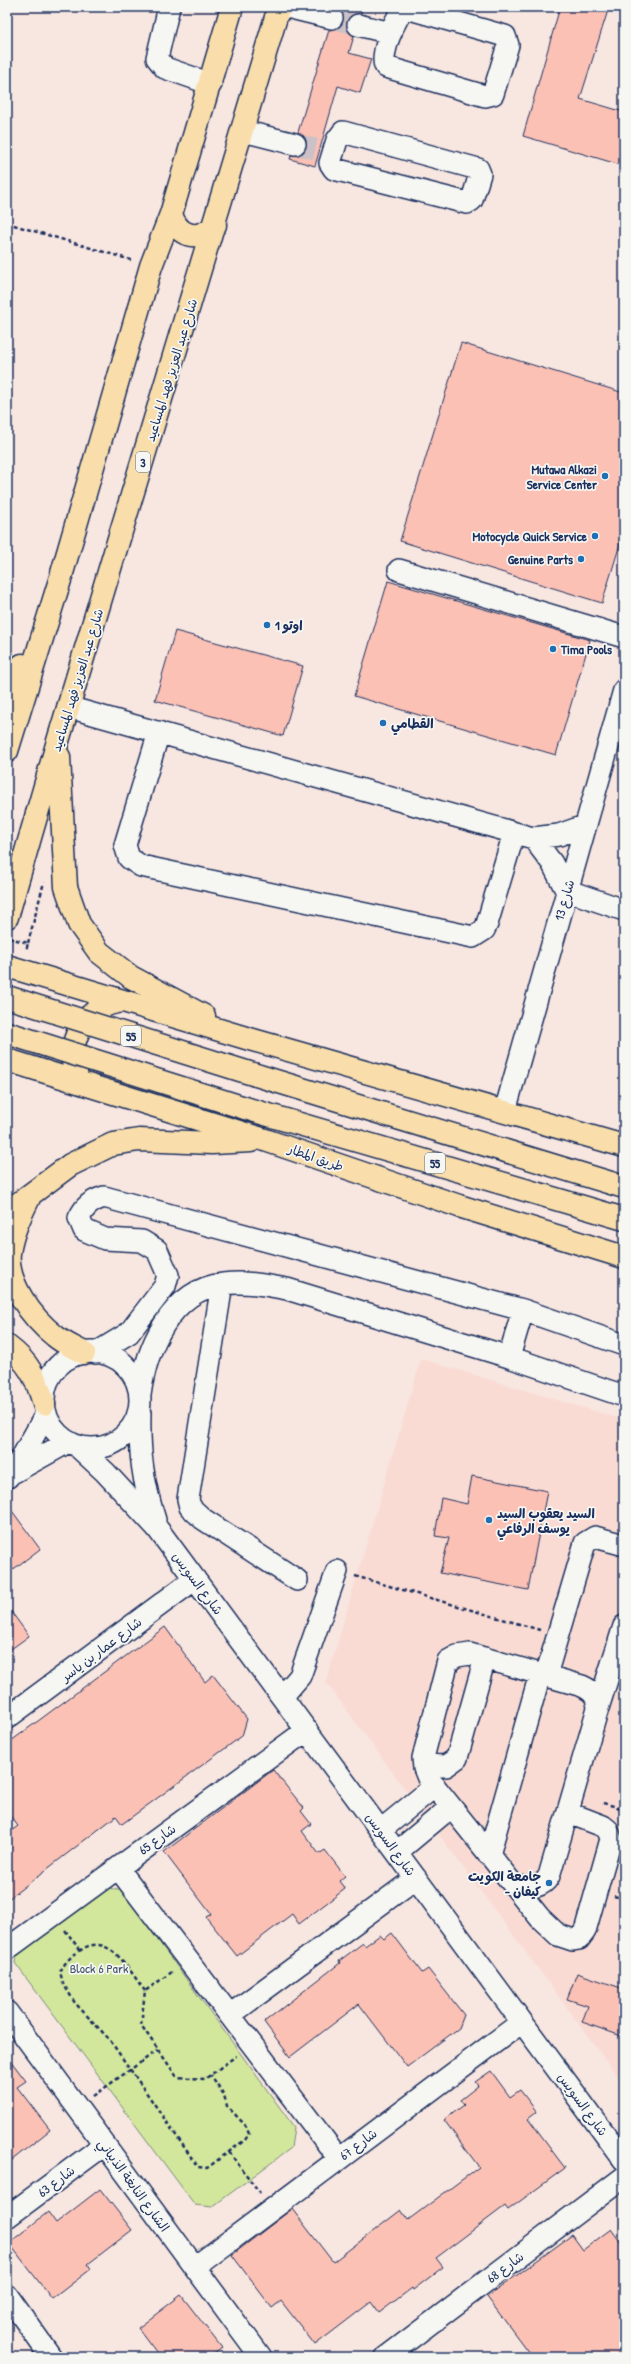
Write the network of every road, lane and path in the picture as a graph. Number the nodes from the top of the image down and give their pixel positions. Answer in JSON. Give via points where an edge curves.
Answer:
{"nodes":[{"id":1,"x":169,"y":7,"type":"edge"},
{"id":2,"x":232,"y":7,"type":"edge"},
{"id":3,"x":279,"y":7,"type":"edge"},
{"id":4,"x":287,"y":7,"type":"edge"},
{"id":5,"x":332,"y":18,"type":"tunnel mouth"},
{"id":6,"x":358,"y":24,"type":"tunnel mouth"},
{"id":7,"x":391,"y":33,"type":"junction"},
{"id":8,"x":211,"y":84,"type":"junction"},
{"id":9,"x":245,"y":124,"type":"junction"},
{"id":10,"x":297,"y":137,"type":"tunnel mouth"},
{"id":11,"x":328,"y":145,"type":"joint"},
{"id":12,"x":171,"y":214,"type":"junction"},
{"id":13,"x":7,"y":223,"type":"edge"},
{"id":14,"x":215,"y":225,"type":"junction"},
{"id":15,"x":151,"y":266,"type":"junction"},
{"id":16,"x":399,"y":570,"type":"dead end"},
{"id":17,"x":60,"y":580,"type":"junction"},
{"id":18,"x":624,"y":638,"type":"edge"},
{"id":19,"x":624,"y":690,"type":"edge"},
{"id":20,"x":7,"y":697,"type":"edge"},
{"id":21,"x":68,"y":707,"type":"junction"},
{"id":22,"x":159,"y":732,"type":"junction"},
{"id":23,"x":58,"y":741,"type":"junction"},
{"id":24,"x":7,"y":752,"type":"edge"},
{"id":25,"x":584,"y":826,"type":"junction"},
{"id":26,"x":523,"y":836,"type":"junction"},
{"id":27,"x":47,"y":874,"type":"dead end"},
{"id":28,"x":566,"y":890,"type":"junction"},
{"id":29,"x":624,"y":910,"type":"edge"},
{"id":30,"x":7,"y":917,"type":"edge"},
{"id":31,"x":28,"y":943,"type":"dead end"},
{"id":32,"x":7,"y":966,"type":"edge"},
{"id":33,"x":7,"y":997,"type":"edge"},
{"id":34,"x":120,"y":1001,"type":"junction"},
{"id":35,"x":7,"y":1033,"type":"edge"},
{"id":36,"x":246,"y":1038,"type":"junction"},
{"id":37,"x":7,"y":1060,"type":"edge"},
{"id":38,"x":81,"y":1083,"type":"junction"},
{"id":39,"x":505,"y":1111,"type":"junction"},
{"id":40,"x":262,"y":1139,"type":"junction"},
{"id":41,"x":624,"y":1146,"type":"edge"},
{"id":42,"x":624,"y":1187,"type":"edge"},
{"id":43,"x":32,"y":1193,"type":"junction"},
{"id":44,"x":7,"y":1212,"type":"edge"},
{"id":45,"x":614,"y":1216,"type":"edge"},
{"id":46,"x":624,"y":1232,"type":"edge"},
{"id":47,"x":624,"y":1257,"type":"edge"},
{"id":48,"x":222,"y":1284,"type":"junction"},
{"id":49,"x":523,"y":1310,"type":"junction"},
{"id":50,"x":7,"y":1346,"type":"edge"},
{"id":51,"x":624,"y":1346,"type":"edge"},
{"id":52,"x":90,"y":1353,"type":"junction"},
{"id":53,"x":509,"y":1357,"type":"junction"},
{"id":54,"x":624,"y":1396,"type":"edge"},
{"id":55,"x":140,"y":1399,"type":"junction"},
{"id":56,"x":45,"y":1409,"type":"junction"},
{"id":57,"x":72,"y":1444,"type":"junction"},
{"id":58,"x":7,"y":1477,"type":"edge"},
{"id":59,"x":157,"y":1528,"type":"junction"},
{"id":60,"x":624,"y":1545,"type":"edge"},
{"id":61,"x":337,"y":1571,"type":"joint"},
{"id":62,"x":195,"y":1579,"type":"junction"},
{"id":63,"x":297,"y":1580,"type":"dead end"},
{"id":64,"x":624,"y":1626,"type":"edge"},
{"id":65,"x":558,"y":1635,"type":"junction"},
{"id":66,"x":485,"y":1658,"type":"junction"},
{"id":67,"x":543,"y":1674,"type":"junction"},
{"id":68,"x":282,"y":1697,"type":"junction"},
{"id":69,"x":598,"y":1708,"type":"junction"},
{"id":70,"x":7,"y":1718,"type":"edge"},
{"id":71,"x":307,"y":1730,"type":"junction"},
{"id":72,"x":424,"y":1765,"type":"junction"},
{"id":73,"x":435,"y":1786,"type":"junction"},
{"id":74,"x":451,"y":1807,"type":"junction"},
{"id":75,"x":569,"y":1813,"type":"junction"},
{"id":76,"x":381,"y":1830,"type":"junction"},
{"id":77,"x":396,"y":1852,"type":"junction"},
{"id":78,"x":489,"y":1855,"type":"junction"},
{"id":79,"x":118,"y":1868,"type":"junction"},
{"id":80,"x":416,"y":1878,"type":"junction"},
{"id":81,"x":514,"y":1886,"type":"junction"},
{"id":82,"x":54,"y":1915,"type":"junction"},
{"id":83,"x":7,"y":1949,"type":"edge"},
{"id":84,"x":80,"y":1950,"type":"junction"},
{"id":85,"x":188,"y":1960,"type":"junction"},
{"id":86,"x":146,"y":1991,"type":"junction"},
{"id":87,"x":7,"y":2012,"type":"edge"},
{"id":88,"x":230,"y":2015,"type":"junction"},
{"id":89,"x":522,"y":2022,"type":"junction"},
{"id":90,"x":253,"y":2044,"type":"junction"},
{"id":91,"x":158,"y":2050,"type":"junction"},
{"id":92,"x":131,"y":2070,"type":"junction"},
{"id":93,"x":211,"y":2075,"type":"junction"},
{"id":94,"x":77,"y":2107,"type":"junction"},
{"id":95,"x":104,"y":2145,"type":"junction"},
{"id":96,"x":229,"y":2152,"type":"junction"},
{"id":97,"x":339,"y":2159,"type":"junction"},
{"id":98,"x":624,"y":2160,"type":"edge"},
{"id":99,"x":624,"y":2177,"type":"edge"},
{"id":100,"x":272,"y":2209,"type":"junction"},
{"id":101,"x":7,"y":2217,"type":"edge"},
{"id":102,"x":195,"y":2267,"type":"junction"},
{"id":103,"x":7,"y":2295,"type":"edge"},
{"id":104,"x":51,"y":2357,"type":"edge"},
{"id":105,"x":261,"y":2357,"type":"edge"},
{"id":106,"x":386,"y":2357,"type":"edge"}],
"edges":[{"from":1,"to":8,"type":"street","via":[[157,58],[160,65]]},
{"from":2,"to":8,"type":"main road"},
{"from":3,"to":9,"type":"main road","name":"شارع عبد العزيز فهد المساعيد","number":"3"},
{"from":4,"to":5,"type":"street"},
{"from":6,"to":7,"type":"street"},
{"from":7,"to":7,"type":"street","via":[[383,61],[389,68],[485,96],[491,96],[495,91],[508,45],[505,36],[406,8],[398,14]]},
{"from":8,"to":12,"type":"main road"},
{"from":9,"to":10,"type":"street"},
{"from":9,"to":14,"type":"main road","name":"شارع عبد العزيز فهد المساعيد","number":"3"},
{"from":11,"to":11,"type":"street","via":[[330,166],[338,171],[468,203],[472,200],[480,174],[476,168],[347,132],[340,134]]},
{"from":12,"to":14,"type":"main road","via":[[174,223],[189,235],[208,232]]},
{"from":12,"to":15,"type":"main road"},
{"from":13,"to":15,"type":"path"},
{"from":14,"to":21,"type":"main road","name":"شارع عبد العزيز فهد المساعيد","number":"3"},
{"from":15,"to":17,"type":"main road"},
{"from":16,"to":18,"type":"street"},
{"from":17,"to":20,"type":"main road"},
{"from":17,"to":24,"type":"main road"},
{"from":19,"to":25,"type":"street","name":"شارع 13"},
{"from":21,"to":22,"type":"street"},
{"from":21,"to":23,"type":"main road","name":"شارع عبد العزيز فهد المساعيد","number":"3"},
{"from":22,"to":26,"type":"street"},
{"from":22,"to":26,"type":"street","via":[[125,845],[129,858],[141,866],[473,936],[484,930],[487,924]]},
{"from":23,"to":30,"type":"main road","name":"شارع عبد العزيز فهد المساعيد","number":"3"},
{"from":23,"to":36,"type":"main road","via":[[66,887],[79,924],[99,952],[131,977]]},
{"from":25,"to":26,"type":"street","via":[[559,835]]},
{"from":25,"to":28,"type":"street","name":"شارع 13"},
{"from":26,"to":28,"type":"street","via":[[552,863]]},
{"from":27,"to":31,"type":"path"},
{"from":28,"to":29,"type":"street"},
{"from":28,"to":39,"type":"street","name":"شارع 13"},
{"from":32,"to":34,"type":"main road"},
{"from":33,"to":42,"type":"main road","number":"55","bridge":true},
{"from":34,"to":36,"type":"main road"},
{"from":34,"to":38,"type":"main road","via":[[102,1006],[88,1017],[78,1032],[73,1049],[74,1067]]},
{"from":35,"to":45,"type":"main road","name":"طريق المطار","number":"55","bridge":true,"via":[[245,1108]]},
{"from":36,"to":39,"type":"main road"},
{"from":37,"to":38,"type":"main road","name":"طريق المطار"},
{"from":38,"to":40,"type":"main road","name":"طريق المطار"},
{"from":39,"to":41,"type":"main road"},
{"from":40,"to":43,"type":"main road","via":[[228,1142],[121,1142],[105,1147],[70,1165]]},
{"from":40,"to":47,"type":"main road","name":"طريق المطار","via":[[459,1206]]},
{"from":43,"to":44,"type":"main road"},
{"from":43,"to":52,"type":"main road","via":[[12,1238],[9,1254],[16,1287],[34,1315],[56,1337]]},
{"from":45,"to":46,"type":"main road"},
{"from":48,"to":53,"type":"street","via":[[252,1283],[287,1289]]},
{"from":48,"to":55,"type":"street","via":[[194,1294],[172,1313],[153,1343],[144,1368]]},
{"from":48,"to":63,"type":"street","via":[[188,1499],[190,1507],[203,1519]]},
{"from":49,"to":51,"type":"street"},
{"from":49,"to":52,"type":"street","via":[[104,1197],[84,1208],[79,1218],[84,1230],[105,1239],[142,1241],[157,1250],[168,1274],[165,1286],[130,1333]]},
{"from":49,"to":53,"type":"street"},
{"from":50,"to":56,"type":"main road","via":[[20,1356],[35,1375]]},
{"from":52,"to":55,"type":"street","via":[[109,1356],[121,1362],[137,1382]]},
{"from":52,"to":56,"type":"street","via":[[68,1359],[54,1371],[46,1387]]},
{"from":53,"to":54,"type":"street"},
{"from":55,"to":57,"type":"street","via":[[136,1420],[119,1440],[102,1447]]},
{"from":55,"to":59,"type":"street","name":"شارع السويس","via":[[139,1445],[145,1488]]},
{"from":56,"to":57,"type":"street","via":[[54,1430]]},
{"from":56,"to":58,"type":"street","via":[[22,1457]]},
{"from":57,"to":58,"type":"street"},
{"from":57,"to":59,"type":"street","name":"شارع السويس","via":[[116,1483]]},
{"from":59,"to":62,"type":"street","name":"شارع السويس"},
{"from":60,"to":65,"type":"street","via":[[595,1537],[586,1543]]},
{"from":61,"to":65,"type":"path"},
{"from":61,"to":68,"type":"street","via":[[300,1676]]},
{"from":62,"to":68,"type":"street","name":"شارع السويس"},
{"from":62,"to":70,"type":"street","name":"شارع عمار بن ياسر"},
{"from":64,"to":69,"type":"street"},
{"from":65,"to":67,"type":"street"},
{"from":66,"to":67,"type":"street"},
{"from":66,"to":72,"type":"street","via":[[457,1758],[446,1766]]},
{"from":66,"to":72,"type":"street","via":[[470,1654],[457,1656],[448,1661],[423,1758]]},
{"from":67,"to":69,"type":"street","via":[[591,1690]]},
{"from":67,"to":78,"type":"street"},
{"from":68,"to":71,"type":"street","name":"شارع السويس"},
{"from":69,"to":75,"type":"street"},
{"from":71,"to":76,"type":"street","name":"شارع السويس"},
{"from":71,"to":79,"type":"street","name":"شارع 65"},
{"from":72,"to":73,"type":"street","via":[[425,1774]]},
{"from":73,"to":74,"type":"street"},
{"from":73,"to":76,"type":"street"},
{"from":74,"to":77,"type":"street"},
{"from":74,"to":78,"type":"street"},
{"from":75,"to":81,"type":"street","via":[[546,1881],[538,1886]]},
{"from":75,"to":81,"type":"street","via":[[603,1826],[608,1830],[611,1839],[583,1936],[573,1940],[558,1935],[540,1918]]},
{"from":76,"to":77,"type":"street","name":"شارع السويس"},
{"from":77,"to":80,"type":"street","name":"شارع السويس"},
{"from":78,"to":81,"type":"street"},
{"from":79,"to":82,"type":"street","name":"شارع 65"},
{"from":79,"to":85,"type":"street"},
{"from":80,"to":88,"type":"street"},
{"from":80,"to":89,"type":"street","name":"شارع السويس"},
{"from":82,"to":83,"type":"street","name":"شارع 65"},
{"from":82,"to":84,"type":"path"},
{"from":84,"to":86,"type":"path","via":[[87,1945],[109,1946]]},
{"from":84,"to":92,"type":"path","via":[[62,1968],[60,1972],[63,1983],[75,2003],[109,2039]]},
{"from":85,"to":86,"type":"path"},
{"from":85,"to":88,"type":"street"},
{"from":86,"to":91,"type":"path","via":[[141,2025]]},
{"from":87,"to":94,"type":"street","name":"الشارع النابغة الذبياني"},
{"from":88,"to":90,"type":"street"},
{"from":89,"to":97,"type":"street","name":"شارع 67"},
{"from":89,"to":98,"type":"street","name":"شارع السويس"},
{"from":90,"to":93,"type":"path"},
{"from":90,"to":97,"type":"street"},
{"from":91,"to":92,"type":"path"},
{"from":91,"to":93,"type":"path","via":[[177,2077],[205,2079]]},
{"from":92,"to":94,"type":"path"},
{"from":92,"to":96,"type":"path","via":[[198,2167],[207,2168]]},
{"from":93,"to":96,"type":"path","via":[[224,2095],[227,2106],[246,2126],[249,2134]]},
{"from":94,"to":95,"type":"street","name":"الشارع النابغة الذبياني"},
{"from":95,"to":101,"type":"street","name":"شارع 63"},
{"from":95,"to":102,"type":"street","name":"الشارع النابغة الذبياني"},
{"from":96,"to":100,"type":"path"},
{"from":97,"to":100,"type":"street","name":"شارع 67"},
{"from":99,"to":106,"type":"street","name":"شارع 68"},
{"from":100,"to":102,"type":"street","name":"شارع 67"},
{"from":102,"to":105,"type":"street","name":"الشارع النابغة الذبياني"},
{"from":103,"to":104,"type":"street"}]}
